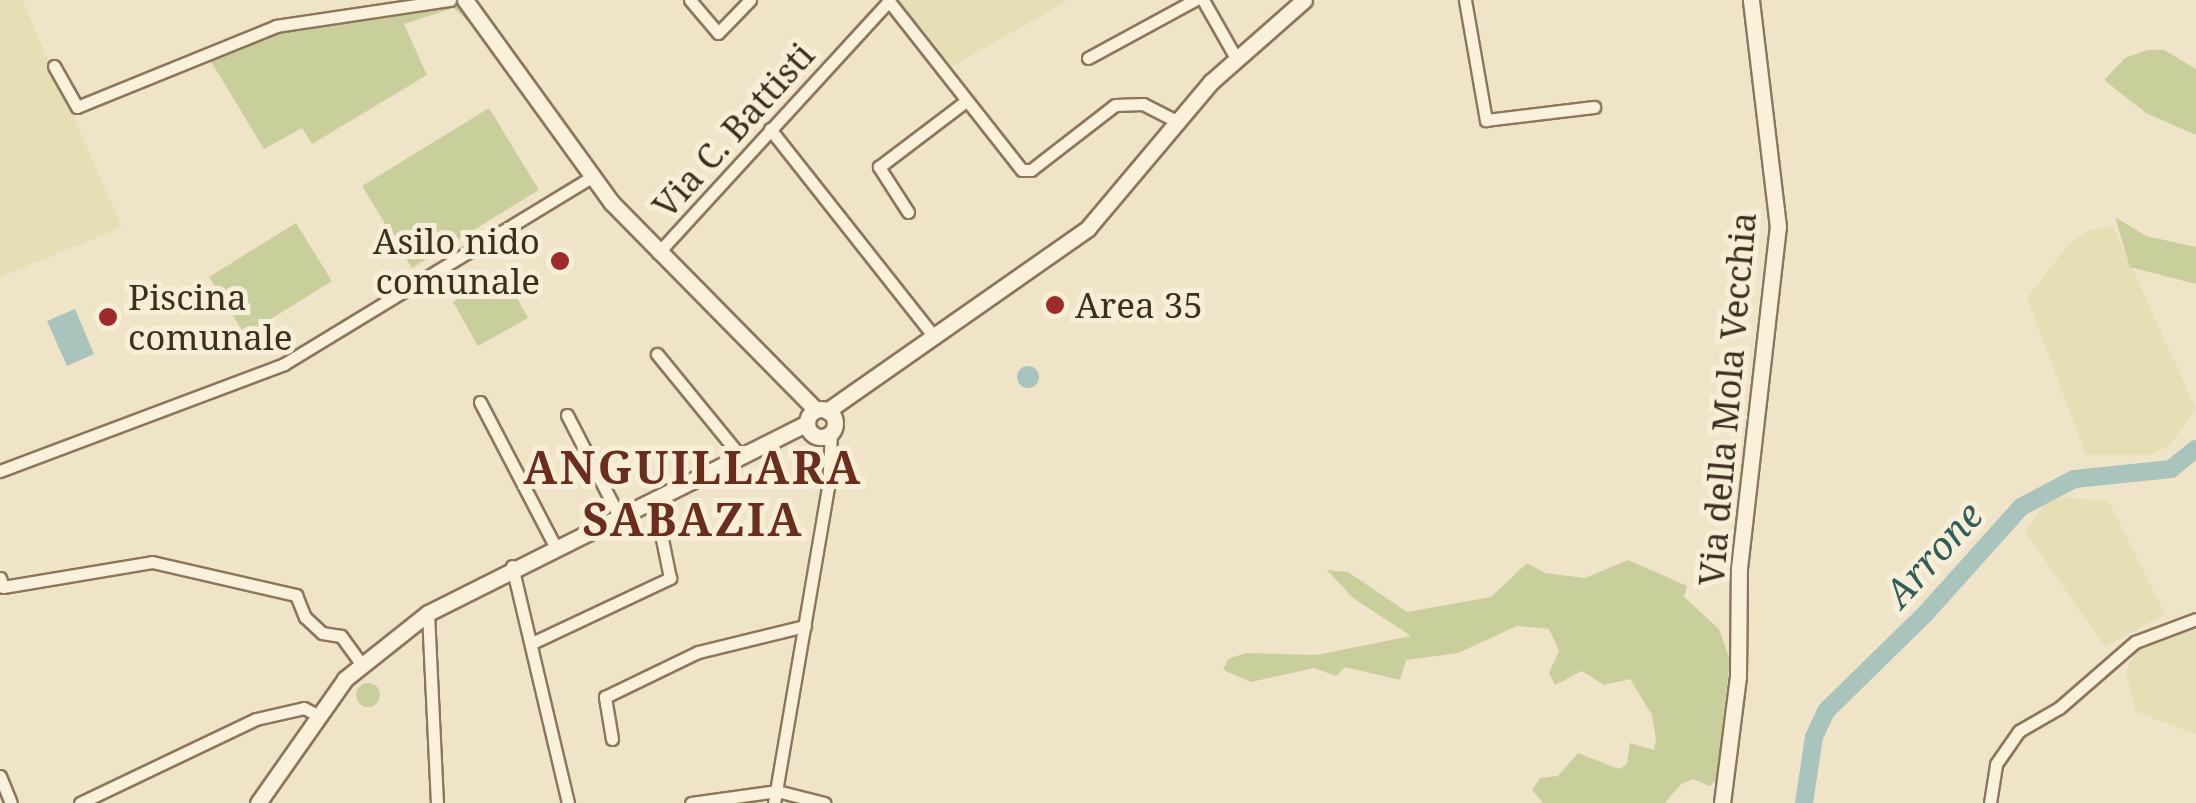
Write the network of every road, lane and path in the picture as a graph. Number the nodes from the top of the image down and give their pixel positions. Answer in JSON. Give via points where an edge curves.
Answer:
{"nodes":[{"id":1,"x":450,"y":0,"type":"edge"},
{"id":2,"x":690,"y":0,"type":"edge"},
{"id":3,"x":750,"y":0,"type":"edge"},
{"id":4,"x":888,"y":0,"type":"edge"},
{"id":5,"x":1195,"y":0,"type":"edge"},
{"id":6,"x":1203,"y":0,"type":"edge"},
{"id":7,"x":1304,"y":0,"type":"edge"},
{"id":8,"x":1465,"y":0,"type":"edge"},
{"id":9,"x":1751,"y":0,"type":"edge"},
{"id":10,"x":473,"y":2,"type":"edge"},
{"id":11,"x":1088,"y":58,"type":"dead end"},
{"id":12,"x":1236,"y":58,"type":"junction"},
{"id":13,"x":54,"y":66,"type":"dead end"},
{"id":14,"x":966,"y":101,"type":"junction"},
{"id":15,"x":1594,"y":107,"type":"dead end"},
{"id":16,"x":1177,"y":121,"type":"junction"},
{"id":17,"x":770,"y":129,"type":"junction"},
{"id":18,"x":592,"y":177,"type":"junction"},
{"id":19,"x":908,"y":212,"type":"dead end"},
{"id":20,"x":658,"y":253,"type":"junction"},
{"id":21,"x":935,"y":338,"type":"junction"},
{"id":22,"x":658,"y":354,"type":"dead end"},
{"id":23,"x":480,"y":402,"type":"dead end"},
{"id":24,"x":567,"y":416,"type":"dead end"},
{"id":25,"x":817,"y":424,"type":"junction"},
{"id":26,"x":742,"y":457,"type":"junction"},
{"id":27,"x":0,"y":471,"type":"edge"},
{"id":28,"x":654,"y":500,"type":"junction"},
{"id":29,"x":619,"y":516,"type":"junction"},
{"id":30,"x":555,"y":546,"type":"junction"},
{"id":31,"x":512,"y":566,"type":"junction"},
{"id":32,"x":0,"y":578,"type":"edge"},
{"id":33,"x":428,"y":613,"type":"junction"},
{"id":34,"x":2196,"y":619,"type":"edge"},
{"id":35,"x":805,"y":626,"type":"junction"},
{"id":36,"x":532,"y":643,"type":"junction"},
{"id":37,"x":361,"y":664,"type":"junction"},
{"id":38,"x":316,"y":715,"type":"junction"},
{"id":39,"x":612,"y":739,"type":"dead end"},
{"id":40,"x":0,"y":776,"type":"edge"},
{"id":41,"x":776,"y":797,"type":"edge"},
{"id":42,"x":12,"y":803,"type":"edge"},
{"id":43,"x":80,"y":803,"type":"edge"},
{"id":44,"x":258,"y":803,"type":"edge"},
{"id":45,"x":438,"y":803,"type":"edge"},
{"id":46,"x":568,"y":803,"type":"edge"},
{"id":47,"x":691,"y":803,"type":"edge"},
{"id":48,"x":824,"y":803,"type":"edge"},
{"id":49,"x":1722,"y":803,"type":"edge"},
{"id":50,"x":1990,"y":803,"type":"edge"}],
"edges":[{"from":1,"to":13,"type":"street","via":[[276,26],[77,107]]},
{"from":2,"to":3,"type":"street","via":[[716,32]]},
{"from":4,"to":14,"type":"street"},
{"from":4,"to":17,"type":"street","name":"Via C. Battisti"},
{"from":5,"to":11,"type":"street"},
{"from":6,"to":12,"type":"street"},
{"from":7,"to":12,"type":"street"},
{"from":8,"to":15,"type":"street","via":[[1486,120]]},
{"from":9,"to":49,"type":"street","name":"Via della Mola Vecchia","via":[[1778,227],[1739,568],[1738,677]]},
{"from":10,"to":18,"type":"street"},
{"from":12,"to":16,"type":"street"},
{"from":14,"to":16,"type":"street","via":[[1027,171],[1115,104],[1143,104]]},
{"from":14,"to":19,"type":"street","via":[[878,167]]},
{"from":16,"to":21,"type":"street","via":[[1088,228]]},
{"from":17,"to":20,"type":"street","name":"Via C. Battisti"},
{"from":17,"to":21,"type":"street"},
{"from":18,"to":20,"type":"street"},
{"from":18,"to":27,"type":"street","via":[[284,364]]},
{"from":20,"to":25,"type":"street"},
{"from":21,"to":25,"type":"street"},
{"from":22,"to":26,"type":"street"},
{"from":23,"to":30,"type":"street"},
{"from":24,"to":29,"type":"street"},
{"from":25,"to":26,"type":"street"},
{"from":25,"to":35,"type":"street"},
{"from":26,"to":28,"type":"street"},
{"from":28,"to":29,"type":"street"},
{"from":28,"to":36,"type":"street","via":[[670,578]]},
{"from":29,"to":30,"type":"street"},
{"from":30,"to":31,"type":"street"},
{"from":31,"to":33,"type":"street"},
{"from":31,"to":36,"type":"street"},
{"from":32,"to":37,"type":"street","via":[[2,587],[148,562],[296,595],[305,617],[322,633],[341,636]]},
{"from":33,"to":37,"type":"street"},
{"from":33,"to":45,"type":"street"},
{"from":34,"to":50,"type":"street","via":[[2135,642],[2058,708],[2019,731],[1996,764]]},
{"from":35,"to":39,"type":"street","via":[[698,652],[606,697]]},
{"from":35,"to":41,"type":"street"},
{"from":36,"to":46,"type":"street"},
{"from":37,"to":38,"type":"street"},
{"from":38,"to":43,"type":"street","via":[[304,708],[256,719]]},
{"from":38,"to":44,"type":"street"},
{"from":40,"to":42,"type":"street"},
{"from":41,"to":47,"type":"street"},
{"from":41,"to":48,"type":"street"}]}
